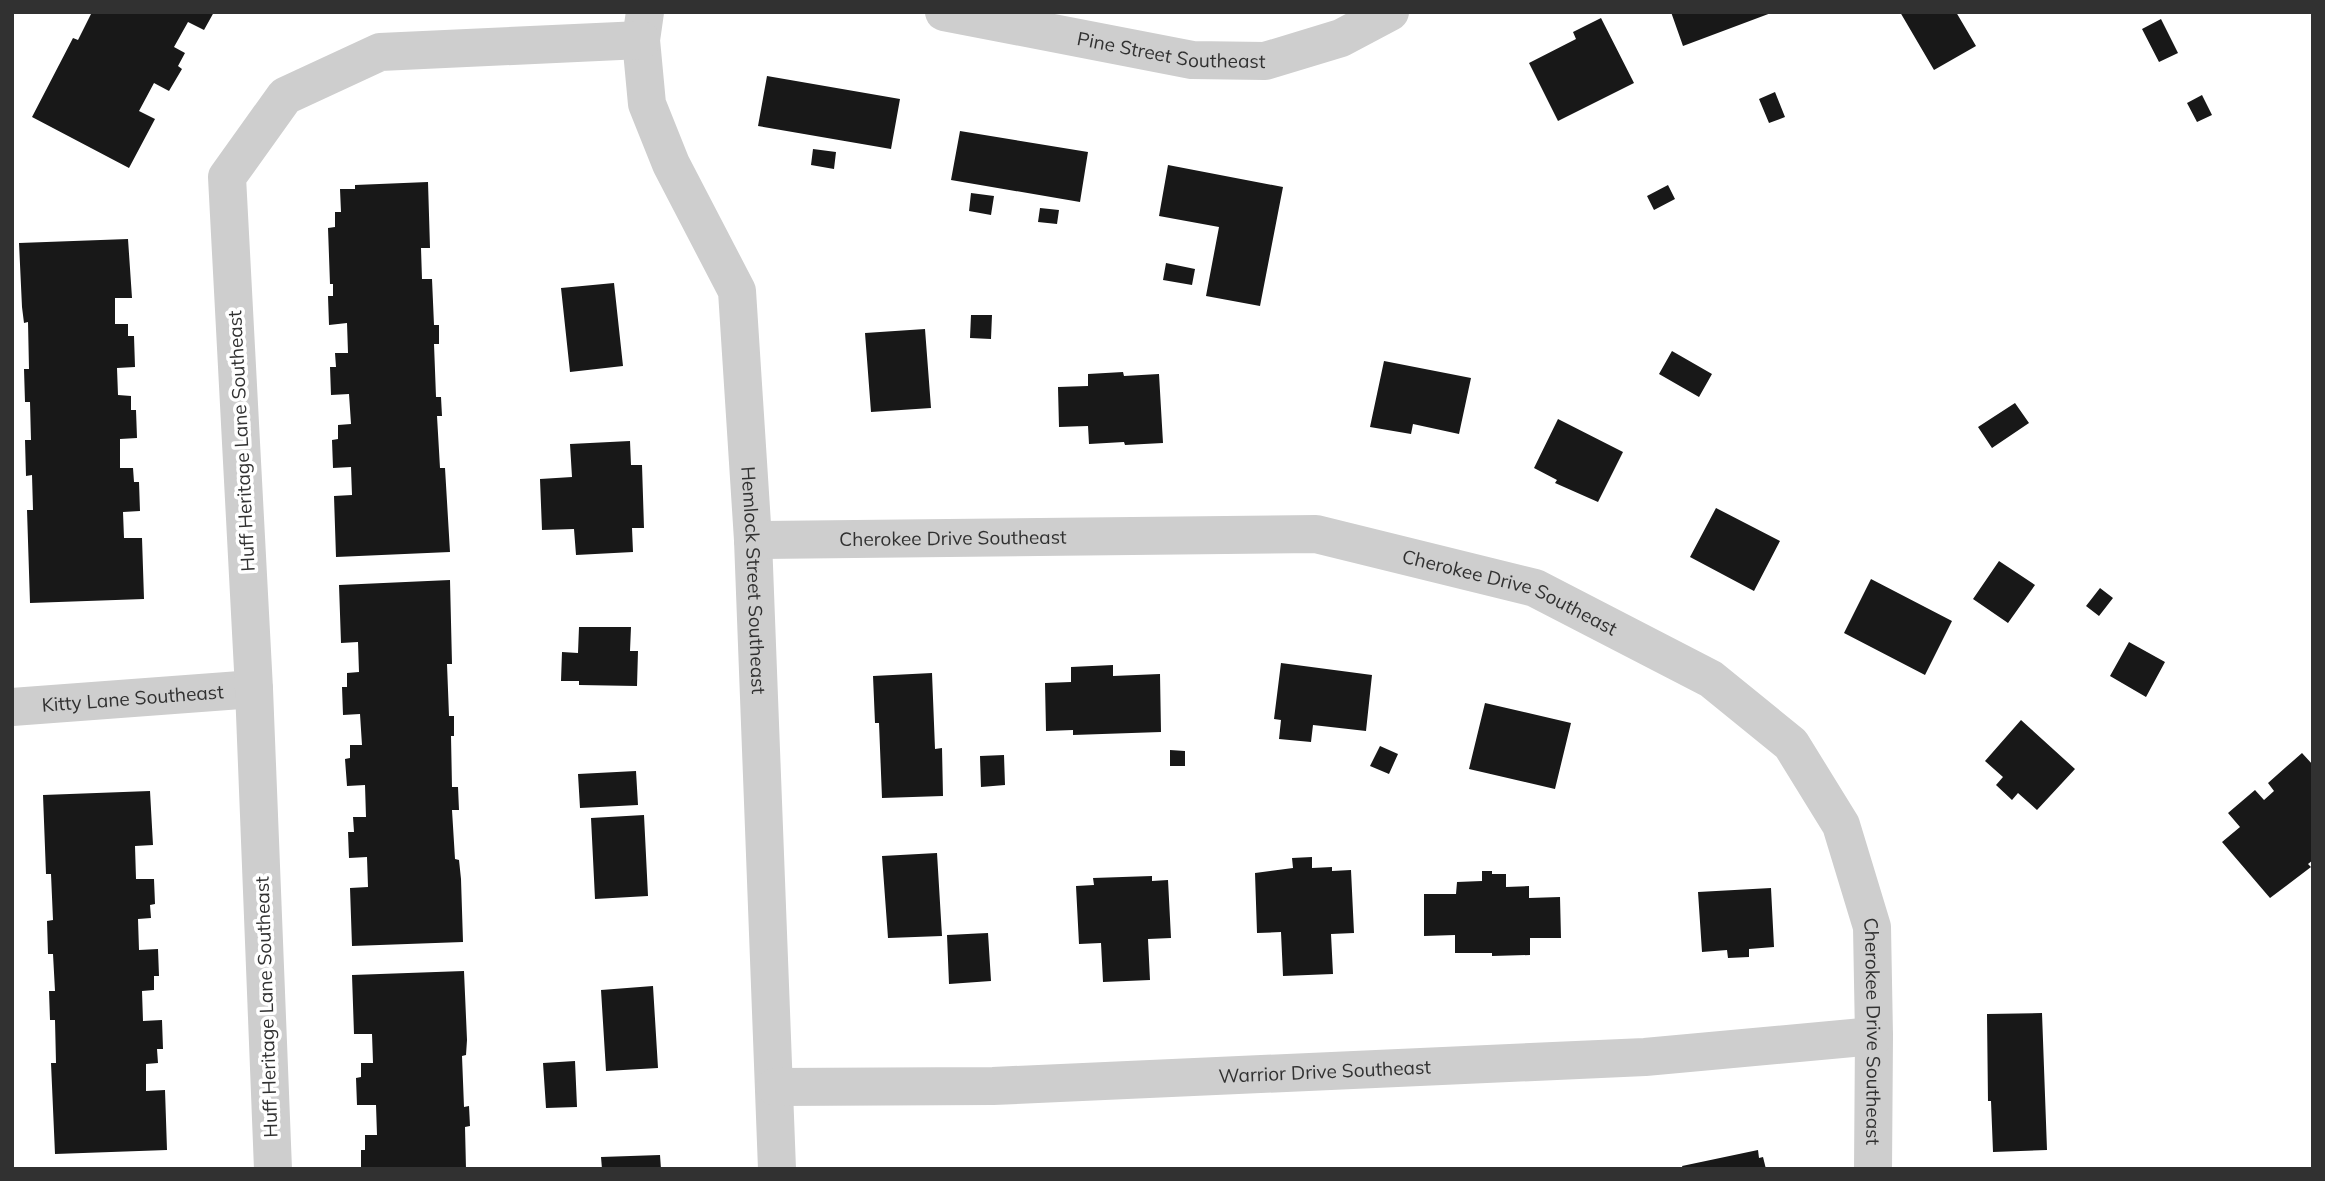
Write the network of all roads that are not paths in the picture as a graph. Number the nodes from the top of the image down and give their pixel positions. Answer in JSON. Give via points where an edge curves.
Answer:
{"nodes":[{"id":1,"x":944,"y":12,"type":"edge"},
{"id":2,"x":1390,"y":12,"type":"edge"},
{"id":3,"x":643,"y":26,"type":"edge"},
{"id":4,"x":753,"y":540,"type":"junction"},
{"id":5,"x":254,"y":688,"type":"junction"},
{"id":6,"x":12,"y":707,"type":"edge"},
{"id":7,"x":1874,"y":1037,"type":"junction"},
{"id":8,"x":775,"y":1087,"type":"junction"},
{"id":9,"x":272,"y":1169,"type":"edge"},
{"id":10,"x":777,"y":1169,"type":"edge"},
{"id":11,"x":1873,"y":1169,"type":"edge"}],
"edges":[{"from":1,"to":2,"type":"street","name":"Pine Street Southeast","via":[[1192,60],[1265,61],[1341,38]]},
{"from":3,"to":4,"type":"street","name":"Hemlock Street Southeast","via":[[647,104],[671,164],[737,291]]},
{"from":3,"to":5,"type":"street","name":"Huff Heritage Lane Southeast","via":[[380,52],[285,96],[227,177]]},
{"from":4,"to":7,"type":"street","name":"Cherokee Drive Southeast","via":[[1316,534],[1535,588],[1711,678],[1791,744],[1841,825],[1872,928]]},
{"from":4,"to":8,"type":"street","name":"Hemlock Street Southeast"},
{"from":5,"to":6,"type":"street","name":"Kitty Lane Southeast"},
{"from":5,"to":9,"type":"street","name":"Huff Heritage Lane Southeast"},
{"from":7,"to":8,"type":"street","name":"Warrior Drive Southeast","via":[[1645,1057],[993,1086]]},
{"from":7,"to":11,"type":"street","name":"Cherokee Drive Southeast"},
{"from":8,"to":10,"type":"street","name":"Hemlock Street Southeast"}]}
